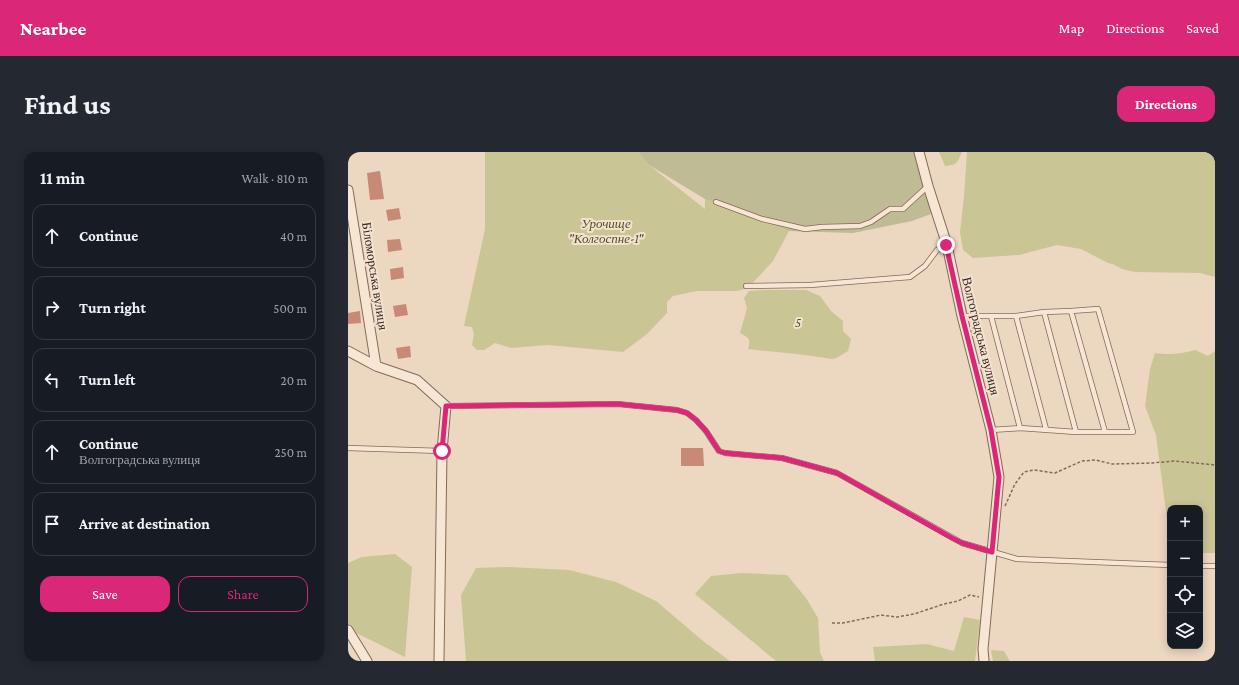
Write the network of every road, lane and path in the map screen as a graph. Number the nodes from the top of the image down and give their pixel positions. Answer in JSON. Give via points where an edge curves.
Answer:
{"nodes":[{"id":1,"x":919,"y":152,"type":"edge"},
{"id":2,"x":928,"y":186,"type":"junction"},
{"id":3,"x":348,"y":190,"type":"edge"},
{"id":4,"x":716,"y":202,"type":"dead end"},
{"id":5,"x":946,"y":245,"type":"junction"},
{"id":6,"x":746,"y":286,"type":"dead end"},
{"id":7,"x":1071,"y":311,"type":"junction"},
{"id":8,"x":1044,"y":312,"type":"junction"},
{"id":9,"x":962,"y":316,"type":"junction"},
{"id":10,"x":991,"y":316,"type":"junction"},
{"id":11,"x":1016,"y":316,"type":"junction"},
{"id":12,"x":348,"y":351,"type":"edge"},
{"id":13,"x":376,"y":366,"type":"junction"},
{"id":14,"x":446,"y":406,"type":"junction"},
{"id":15,"x":1020,"y":428,"type":"junction"},
{"id":16,"x":991,"y":430,"type":"junction"},
{"id":17,"x":1046,"y":430,"type":"junction"},
{"id":18,"x":1076,"y":432,"type":"junction"},
{"id":19,"x":1105,"y":432,"type":"junction"},
{"id":20,"x":348,"y":448,"type":"edge"},
{"id":21,"x":442,"y":451,"type":"junction"},
{"id":22,"x":1215,"y":465,"type":"edge"},
{"id":23,"x":1005,"y":507,"type":"dead end"},
{"id":24,"x":992,"y":552,"type":"junction"},
{"id":25,"x":1167,"y":565,"type":"edge"},
{"id":26,"x":1203,"y":566,"type":"edge"},
{"id":27,"x":1215,"y":566,"type":"edge"},
{"id":28,"x":988,"y":601,"type":"junction"},
{"id":29,"x":832,"y":623,"type":"dead end"},
{"id":30,"x":348,"y":630,"type":"edge"},
{"id":31,"x":367,"y":661,"type":"edge"},
{"id":32,"x":439,"y":661,"type":"edge"},
{"id":33,"x":984,"y":661,"type":"edge"}],
"edges":[{"from":1,"to":2,"type":"street","name":"Волгоградська вулиця"},
{"from":2,"to":4,"type":"lane","via":[[903,209],[890,209],[860,226],[822,226],[804,229],[762,219]]},
{"from":2,"to":5,"type":"street","name":"Волгоградська вулиця"},
{"from":3,"to":13,"type":"street","name":"Біломорська вулиця"},
{"from":5,"to":6,"type":"lane","via":[[937,250],[925,266],[910,277],[810,285]]},
{"from":5,"to":9,"type":"street","name":"Волгоградська вулиця"},
{"from":7,"to":8,"type":"lane"},
{"from":7,"to":19,"type":"lane"},
{"from":7,"to":19,"type":"lane","via":[[1098,308],[1133,432]]},
{"from":8,"to":11,"type":"lane"},
{"from":8,"to":18,"type":"lane"},
{"from":9,"to":10,"type":"lane"},
{"from":9,"to":16,"type":"street","name":"Волгоградська вулиця"},
{"from":10,"to":11,"type":"lane"},
{"from":10,"to":15,"type":"lane"},
{"from":11,"to":17,"type":"lane"},
{"from":12,"to":13,"type":"street"},
{"from":13,"to":14,"type":"street","via":[[417,380]]},
{"from":14,"to":21,"type":"street"},
{"from":14,"to":24,"type":"lane","via":[[618,404],[677,410],[687,413],[696,420],[719,451],[782,458],[837,473],[952,538]]},
{"from":15,"to":16,"type":"lane"},
{"from":15,"to":17,"type":"lane"},
{"from":16,"to":24,"type":"street","name":"Волгоградська вулиця","via":[[999,477]]},
{"from":17,"to":18,"type":"lane"},
{"from":18,"to":19,"type":"lane"},
{"from":20,"to":21,"type":"lane"},
{"from":21,"to":32,"type":"street"},
{"from":22,"to":23,"type":"path","via":[[1175,460],[1112,464],[1096,460],[1082,461],[1055,473],[1034,470],[1024,472],[1015,484]]},
{"from":24,"to":25,"type":"lane","via":[[1017,559]]},
{"from":24,"to":28,"type":"street","name":"Волгоградська вулиця"},
{"from":26,"to":27,"type":"lane"},
{"from":28,"to":29,"type":"path","via":[[970,595],[914,614],[897,617],[881,615]]},
{"from":28,"to":33,"type":"street","name":"Волгоградська вулиця"},
{"from":30,"to":31,"type":"street"}]}
